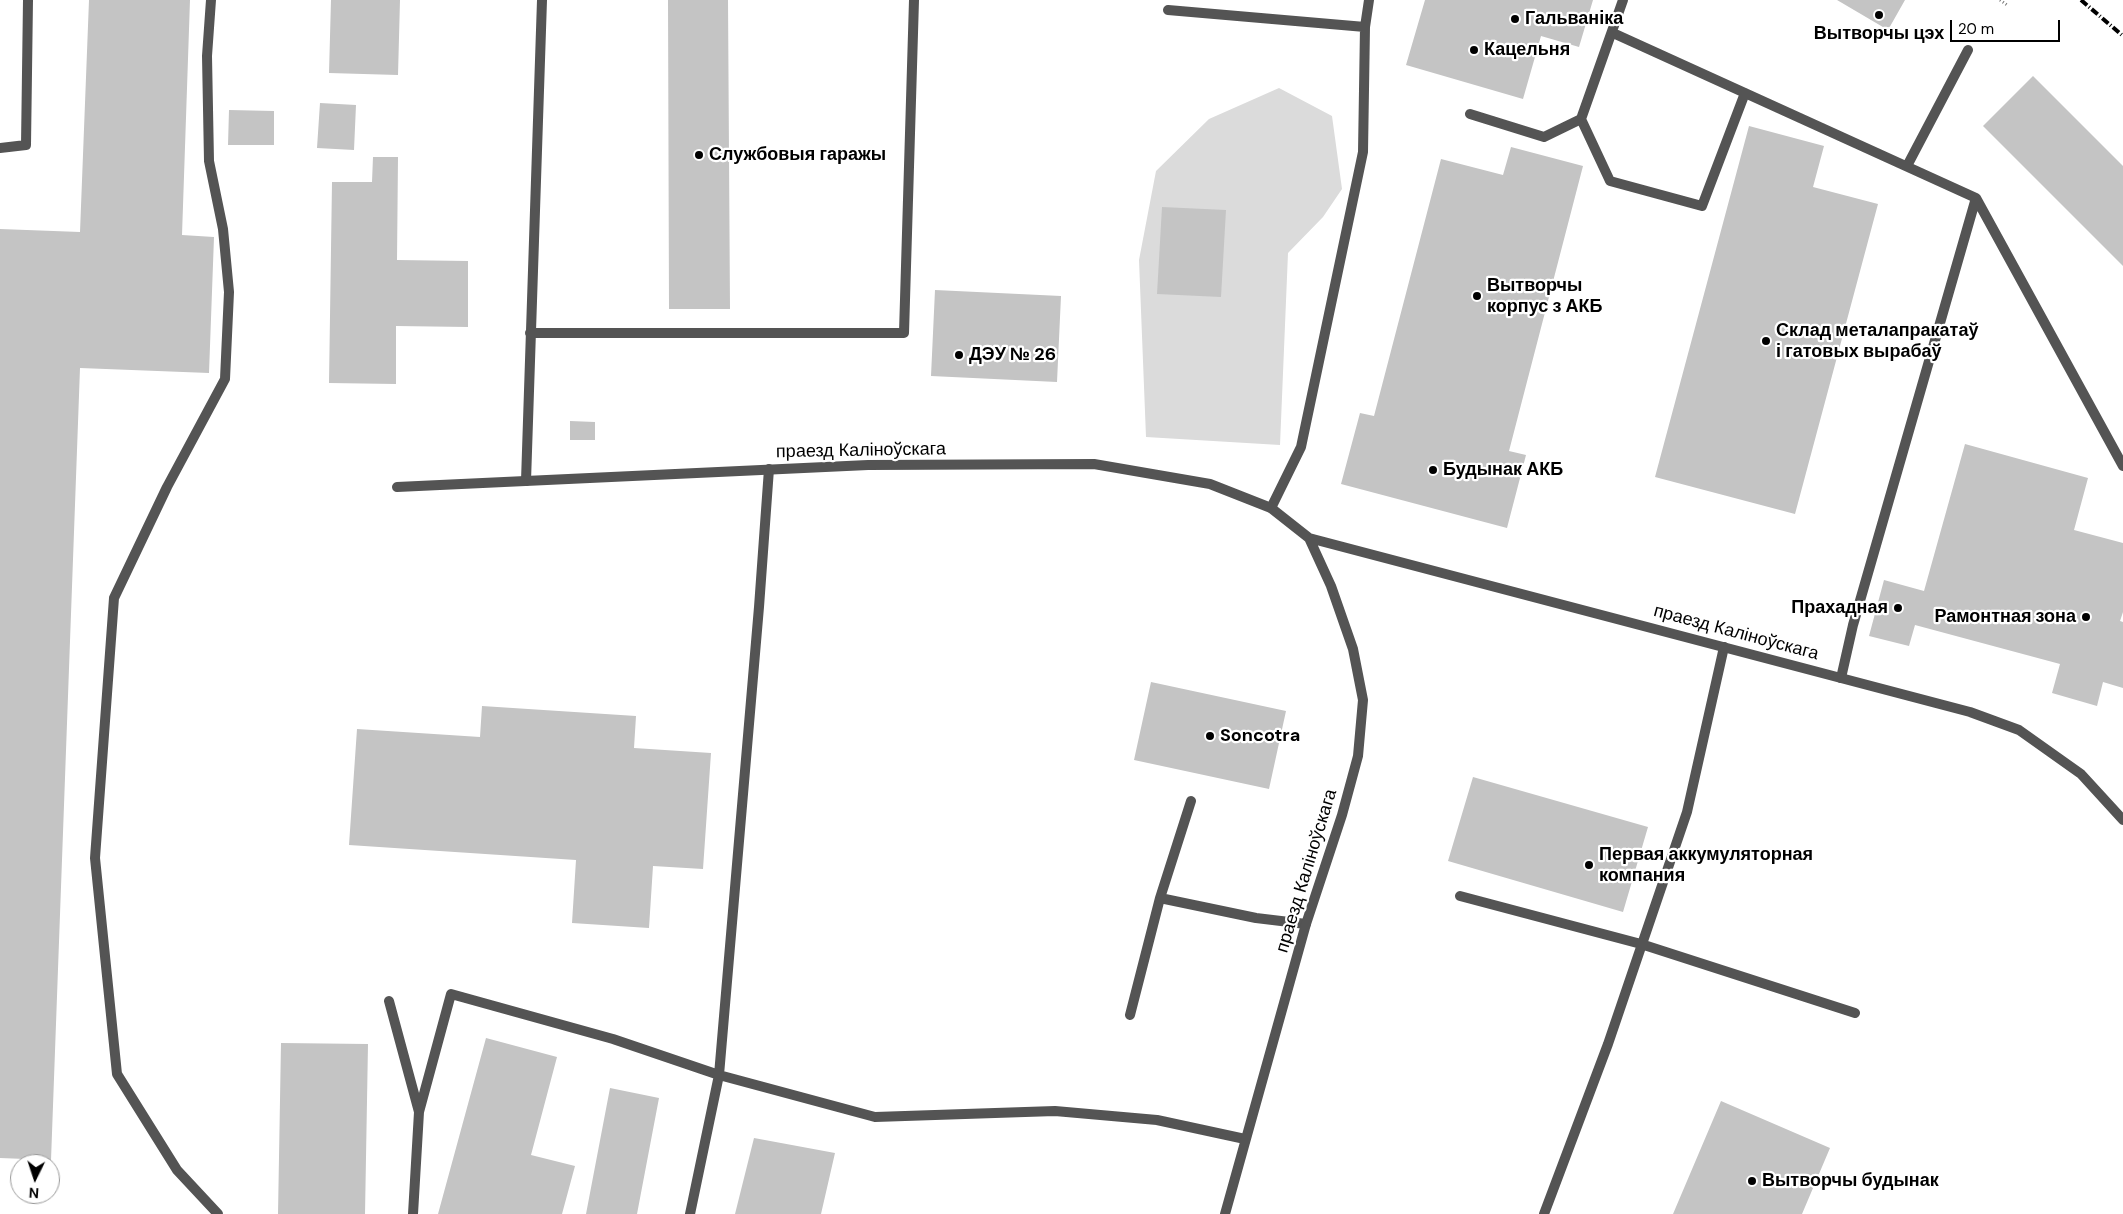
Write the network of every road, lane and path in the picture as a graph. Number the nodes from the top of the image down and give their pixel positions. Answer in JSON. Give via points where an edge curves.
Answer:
{"nodes":[{"id":1,"x":28,"y":0,"type":"edge"},
{"id":2,"x":211,"y":0,"type":"edge"},
{"id":3,"x":542,"y":0,"type":"edge"},
{"id":4,"x":914,"y":0,"type":"edge"},
{"id":5,"x":1369,"y":0,"type":"edge"},
{"id":6,"x":1623,"y":0,"type":"edge"},
{"id":7,"x":2000,"y":0,"type":"edge"},
{"id":8,"x":2007,"y":6,"type":"dead end"},
{"id":9,"x":1168,"y":10,"type":"dead end"},
{"id":10,"x":1365,"y":27,"type":"junction"},
{"id":11,"x":1613,"y":33,"type":"junction"},
{"id":12,"x":1968,"y":50,"type":"dead end"},
{"id":13,"x":1745,"y":93,"type":"junction"},
{"id":14,"x":1470,"y":114,"type":"dead end"},
{"id":15,"x":1580,"y":119,"type":"junction"},
{"id":16,"x":0,"y":148,"type":"edge"},
{"id":17,"x":1907,"y":166,"type":"junction"},
{"id":18,"x":1976,"y":198,"type":"junction"},
{"id":19,"x":530,"y":333,"type":"junction"},
{"id":20,"x":2123,"y":466,"type":"edge"},
{"id":21,"x":769,"y":469,"type":"junction"},
{"id":22,"x":526,"y":481,"type":"junction"},
{"id":23,"x":397,"y":488,"type":"dead end"},
{"id":24,"x":1271,"y":508,"type":"junction"},
{"id":25,"x":1309,"y":538,"type":"junction"},
{"id":26,"x":1724,"y":647,"type":"junction"},
{"id":27,"x":1841,"y":678,"type":"junction"},
{"id":28,"x":1191,"y":801,"type":"dead end"},
{"id":29,"x":2123,"y":820,"type":"edge"},
{"id":30,"x":1460,"y":896,"type":"dead end"},
{"id":31,"x":1160,"y":898,"type":"junction"},
{"id":32,"x":1306,"y":924,"type":"junction"},
{"id":33,"x":1641,"y":944,"type":"junction"},
{"id":34,"x":389,"y":1001,"type":"dead end"},
{"id":35,"x":1855,"y":1013,"type":"dead end"},
{"id":36,"x":1130,"y":1015,"type":"dead end"},
{"id":37,"x":719,"y":1074,"type":"junction"},
{"id":38,"x":419,"y":1112,"type":"junction"},
{"id":39,"x":1246,"y":1139,"type":"junction"},
{"id":40,"x":218,"y":1214,"type":"edge"},
{"id":41,"x":412,"y":1214,"type":"edge"},
{"id":42,"x":690,"y":1214,"type":"edge"},
{"id":43,"x":1225,"y":1214,"type":"edge"},
{"id":44,"x":1544,"y":1214,"type":"edge"}],
"edges":[{"from":1,"to":16,"type":"street","via":[[26,145]]},
{"from":2,"to":40,"type":"street","via":[[207,56],[209,161],[223,229],[229,292],[226,379],[167,487],[114,598],[95,858],[117,1074],[177,1170]]},
{"from":3,"to":19,"type":"street"},
{"from":4,"to":19,"type":"street","via":[[904,333]]},
{"from":5,"to":10,"type":"street"},
{"from":6,"to":11,"type":"street"},
{"from":7,"to":8,"type":"path"},
{"from":9,"to":10,"type":"street"},
{"from":10,"to":24,"type":"street","via":[[1361,161],[1302,446]]},
{"from":11,"to":13,"type":"street"},
{"from":11,"to":15,"type":"street"},
{"from":12,"to":17,"type":"street"},
{"from":13,"to":15,"type":"street","via":[[1702,206],[1610,181]]},
{"from":13,"to":17,"type":"street"},
{"from":14,"to":15,"type":"street","via":[[1544,137]]},
{"from":17,"to":18,"type":"street"},
{"from":18,"to":20,"type":"street"},
{"from":18,"to":27,"type":"street","via":[[1853,626]]},
{"from":19,"to":22,"type":"street"},
{"from":21,"to":22,"type":"street","name":"праезд Каліноўскага"},
{"from":21,"to":24,"type":"street","name":"праезд Каліноўскага","via":[[1094,464],[1210,484]]},
{"from":21,"to":37,"type":"street"},
{"from":22,"to":23,"type":"street","name":"праезд Каліноўскага"},
{"from":24,"to":25,"type":"street","name":"праезд Каліноўскага"},
{"from":25,"to":26,"type":"street","name":"праезд Каліноўскага"},
{"from":25,"to":32,"type":"street","name":"праезд Каліноўскага","via":[[1331,586],[1353,649],[1363,700],[1358,756]]},
{"from":26,"to":27,"type":"street","name":"праезд Каліноўскага"},
{"from":26,"to":33,"type":"street","via":[[1687,812]]},
{"from":27,"to":29,"type":"street","name":"праезд Каліноўскага","via":[[1970,712],[2018,730],[2081,774]]},
{"from":28,"to":31,"type":"street"},
{"from":30,"to":33,"type":"street"},
{"from":31,"to":32,"type":"street","via":[[1256,918]]},
{"from":31,"to":36,"type":"street"},
{"from":32,"to":39,"type":"street","name":"праезд Каліноўскага"},
{"from":33,"to":35,"type":"street"},
{"from":33,"to":44,"type":"street","via":[[1608,1044]]},
{"from":34,"to":38,"type":"street"},
{"from":37,"to":38,"type":"street","via":[[613,1039],[451,994]]},
{"from":37,"to":39,"type":"street","via":[[875,1117],[1055,1111],[1157,1120]]},
{"from":37,"to":42,"type":"street"},
{"from":38,"to":41,"type":"street"},
{"from":39,"to":43,"type":"street","name":"праезд Каліноўскага"}]}
